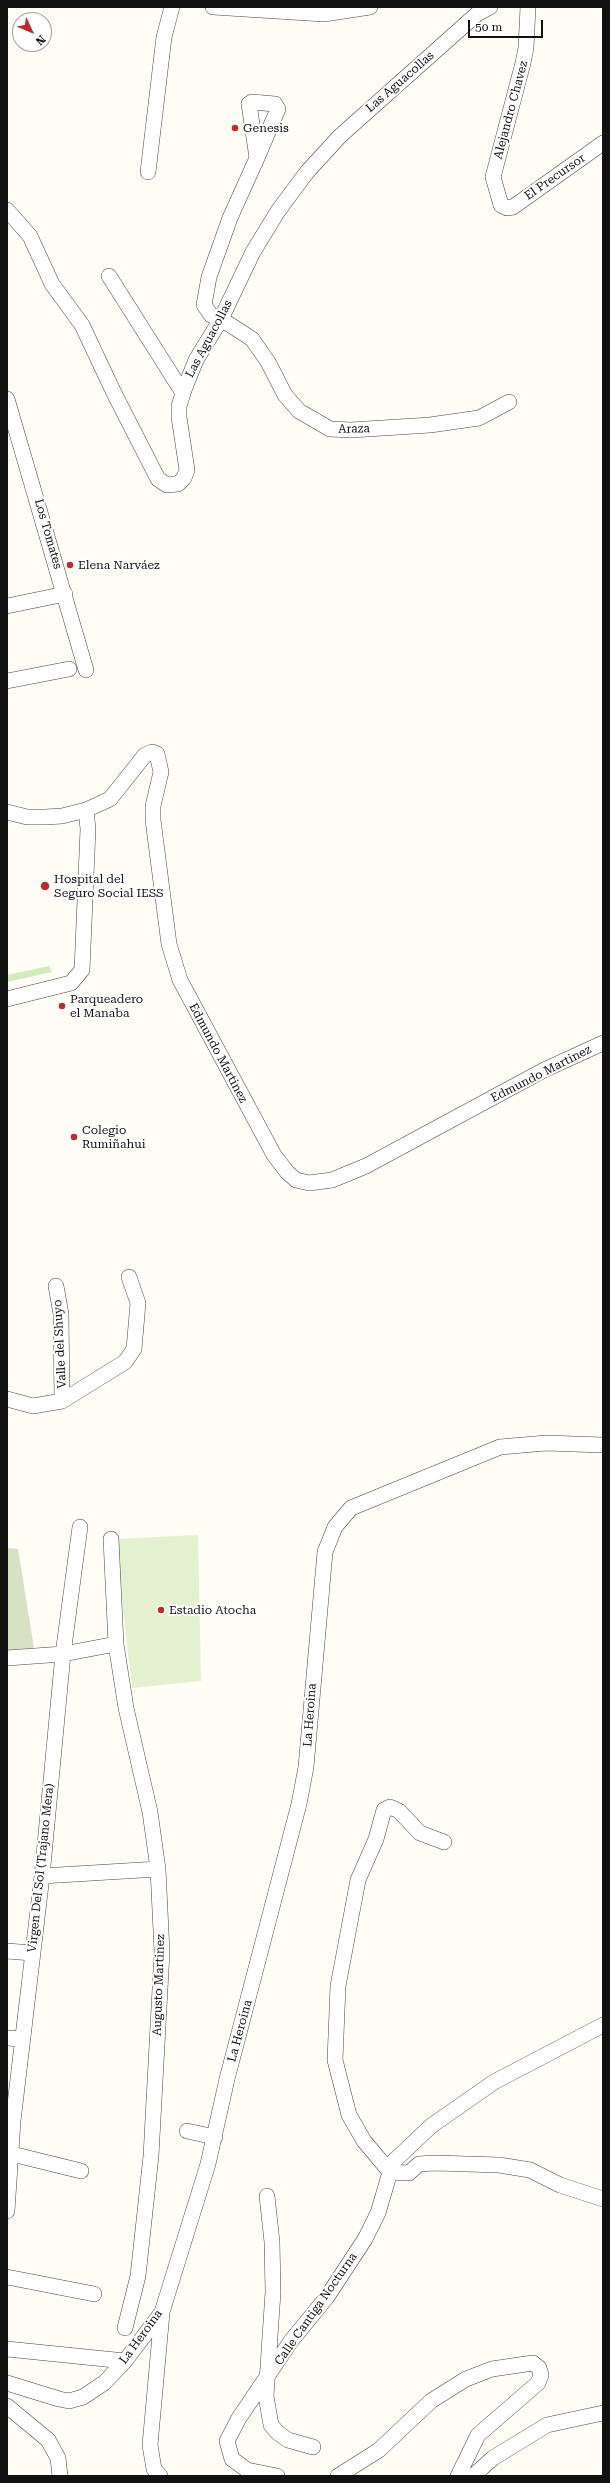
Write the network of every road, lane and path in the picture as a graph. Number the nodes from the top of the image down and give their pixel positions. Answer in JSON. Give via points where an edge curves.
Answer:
{"nodes":[{"id":1,"x":172,"y":7,"type":"edge"},
{"id":2,"x":213,"y":7,"type":"edge"},
{"id":3,"x":370,"y":7,"type":"edge"},
{"id":4,"x":490,"y":7,"type":"edge"},
{"id":5,"x":528,"y":7,"type":"edge"},
{"id":6,"x":325,"y":11,"type":"edge"},
{"id":7,"x":603,"y":143,"type":"edge"},
{"id":8,"x":257,"y":158,"type":"dead end"},
{"id":9,"x":148,"y":172,"type":"dead end"},
{"id":10,"x":507,"y":208,"type":"joint"},
{"id":11,"x":7,"y":210,"type":"edge"},
{"id":12,"x":109,"y":276,"type":"dead end"},
{"id":13,"x":221,"y":319,"type":"junction"},
{"id":14,"x":183,"y":393,"type":"junction"},
{"id":15,"x":7,"y":399,"type":"edge"},
{"id":16,"x":509,"y":402,"type":"dead end"},
{"id":17,"x":65,"y":594,"type":"junction"},
{"id":18,"x":7,"y":606,"type":"edge"},
{"id":19,"x":69,"y":669,"type":"dead end"},
{"id":20,"x":86,"y":670,"type":"dead end"},
{"id":21,"x":7,"y":681,"type":"edge"},
{"id":22,"x":86,"y":810,"type":"junction"},
{"id":23,"x":7,"y":812,"type":"edge"},
{"id":24,"x":7,"y":999,"type":"edge"},
{"id":25,"x":603,"y":1043,"type":"edge"},
{"id":26,"x":128,"y":1277,"type":"dead end"},
{"id":27,"x":56,"y":1286,"type":"dead end"},
{"id":28,"x":7,"y":1399,"type":"edge"},
{"id":29,"x":62,"y":1401,"type":"junction"},
{"id":30,"x":603,"y":1445,"type":"edge"},
{"id":31,"x":80,"y":1527,"type":"dead end"},
{"id":32,"x":111,"y":1539,"type":"dead end"},
{"id":33,"x":116,"y":1644,"type":"junction"},
{"id":34,"x":63,"y":1654,"type":"junction"},
{"id":35,"x":7,"y":1658,"type":"edge"},
{"id":36,"x":444,"y":1842,"type":"dead end"},
{"id":37,"x":158,"y":1869,"type":"junction"},
{"id":38,"x":42,"y":1876,"type":"junction"},
{"id":39,"x":7,"y":1951,"type":"edge"},
{"id":40,"x":32,"y":1953,"type":"junction"},
{"id":41,"x":603,"y":2025,"type":"edge"},
{"id":42,"x":7,"y":2038,"type":"edge"},
{"id":43,"x":22,"y":2039,"type":"junction"},
{"id":44,"x":10,"y":2120,"type":"edge"},
{"id":45,"x":187,"y":2131,"type":"dead end"},
{"id":46,"x":215,"y":2138,"type":"junction"},
{"id":47,"x":12,"y":2154,"type":"junction"},
{"id":48,"x":81,"y":2171,"type":"dead end"},
{"id":49,"x":390,"y":2172,"type":"junction"},
{"id":50,"x":267,"y":2196,"type":"dead end"},
{"id":51,"x":603,"y":2199,"type":"edge"},
{"id":52,"x":7,"y":2211,"type":"edge"},
{"id":53,"x":7,"y":2277,"type":"edge"},
{"id":54,"x":94,"y":2294,"type":"dead end"},
{"id":55,"x":162,"y":2312,"type":"junction"},
{"id":56,"x":125,"y":2328,"type":"dead end"},
{"id":57,"x":7,"y":2349,"type":"edge"},
{"id":58,"x":125,"y":2360,"type":"junction"},
{"id":59,"x":266,"y":2380,"type":"junction"},
{"id":60,"x":7,"y":2383,"type":"edge"},
{"id":61,"x":7,"y":2406,"type":"edge"},
{"id":62,"x":603,"y":2413,"type":"edge"},
{"id":63,"x":313,"y":2447,"type":"dead end"},
{"id":64,"x":60,"y":2476,"type":"edge"},
{"id":65,"x":160,"y":2476,"type":"edge"},
{"id":66,"x":276,"y":2476,"type":"edge"},
{"id":67,"x":338,"y":2476,"type":"edge"},
{"id":68,"x":458,"y":2476,"type":"edge"},
{"id":69,"x":473,"y":2476,"type":"edge"}],
"edges":[{"from":1,"to":9,"type":"street","via":[[164,37]]},
{"from":2,"to":6,"type":"street"},
{"from":3,"to":6,"type":"street"},
{"from":4,"to":13,"type":"street","name":"Las Aguacollas","via":[[477,14],[357,120],[307,172],[278,211],[253,252]]},
{"from":5,"to":10,"type":"street","name":"Alejandro Chavez","via":[[523,63],[493,177],[500,205]]},
{"from":7,"to":10,"type":"street","name":"El Precursor","via":[[513,208]]},
{"from":8,"to":13,"type":"street","name":"Araza","via":[[230,218],[209,276],[204,305],[211,315]]},
{"from":11,"to":14,"type":"street","name":"Las Aguacollas","via":[[30,236],[52,284],[82,325],[144,455],[158,479],[167,485],[180,482],[187,470],[179,417]]},
{"from":12,"to":14,"type":"street"},
{"from":13,"to":14,"type":"street","name":"Las Aguacollas","via":[[196,360]]},
{"from":13,"to":16,"type":"street","name":"Araza","via":[[252,338],[286,395],[299,410],[330,429],[351,430],[461,421],[490,414]]},
{"from":15,"to":17,"type":"street","name":"Los Tomates"},
{"from":17,"to":18,"type":"street"},
{"from":17,"to":20,"type":"street","name":"Los Tomates"},
{"from":19,"to":21,"type":"street"},
{"from":22,"to":23,"type":"street","name":"Edmundo Martinez","via":[[45,817],[27,817]]},
{"from":22,"to":24,"type":"street","via":[[88,829],[82,970],[71,983]]},
{"from":22,"to":25,"type":"street","name":"Edmundo Martinez","via":[[110,799],[128,780],[142,758],[152,752],[157,754],[161,772],[153,820],[169,944],[180,980],[274,1155],[296,1180],[310,1183],[332,1180],[366,1166],[544,1070]]},
{"from":26,"to":29,"type":"street","via":[[138,1303],[134,1349],[125,1362]]},
{"from":27,"to":29,"type":"street","name":"Valle del Shuyo","via":[[61,1314]]},
{"from":28,"to":29,"type":"street","via":[[33,1406]]},
{"from":30,"to":46,"type":"street","name":"La Heroina","via":[[546,1443],[500,1447],[351,1508],[335,1528],[325,1552],[306,1767],[283,1869],[227,2079]]},
{"from":31,"to":34,"type":"street","name":"Virgen Del Sol (Trajano Mera)"},
{"from":32,"to":33,"type":"street","name":"Augusto Martinez"},
{"from":33,"to":34,"type":"street"},
{"from":33,"to":37,"type":"street","name":"Augusto Martinez","via":[[126,1708],[150,1812]]},
{"from":34,"to":35,"type":"street"},
{"from":34,"to":38,"type":"street","name":"Virgen Del Sol (Trajano Mera)"},
{"from":36,"to":49,"type":"street","via":[[420,1833],[399,1811],[390,1807],[384,1810],[376,1839],[358,1880],[338,1986],[335,2060],[349,2115],[364,2141]]},
{"from":37,"to":38,"type":"street"},
{"from":37,"to":56,"type":"street","name":"Augusto Martinez","via":[[162,1952],[150,2156],[138,2276]]},
{"from":38,"to":40,"type":"street","name":"Virgen Del Sol (Trajano Mera)"},
{"from":39,"to":40,"type":"street"},
{"from":40,"to":43,"type":"street","name":"Virgen Del Sol (Trajano Mera)"},
{"from":41,"to":49,"type":"street","name":"Calle Cantiga Nocturna","via":[[494,2082],[475,2095],[431,2126],[393,2162]]},
{"from":42,"to":43,"type":"street"},
{"from":43,"to":44,"type":"street","name":"Virgen Del Sol (Trajano Mera)"},
{"from":44,"to":47,"type":"street","name":"Virgen Del Sol (Trajano Mera)"},
{"from":45,"to":46,"type":"street"},
{"from":46,"to":55,"type":"street","name":"La Heroina"},
{"from":47,"to":48,"type":"street"},
{"from":47,"to":52,"type":"street","name":"Virgen Del Sol (Trajano Mera)"},
{"from":49,"to":51,"type":"street","via":[[409,2173],[419,2164],[459,2162],[499,2165],[530,2170],[560,2185]]},
{"from":49,"to":59,"type":"street","name":"Calle Cantiga Nocturna","via":[[378,2213],[365,2239],[327,2297],[291,2341]]},
{"from":50,"to":59,"type":"street","via":[[272,2242],[273,2292]]},
{"from":53,"to":54,"type":"street"},
{"from":55,"to":58,"type":"street","name":"La Heroina"},
{"from":55,"to":65,"type":"street","via":[[150,2445],[154,2468]]},
{"from":57,"to":58,"type":"street"},
{"from":58,"to":60,"type":"street","name":"La Heroina","via":[[104,2383],[83,2397],[69,2401]]},
{"from":59,"to":63,"type":"street","via":[[271,2425],[288,2440]]},
{"from":59,"to":66,"type":"street","name":"Calle Cantiga Nocturna","via":[[238,2418],[227,2441],[232,2459],[247,2470]]},
{"from":61,"to":64,"type":"street","via":[[48,2440],[58,2458]]},
{"from":62,"to":69,"type":"street","via":[[547,2425],[493,2458]]},
{"from":67,"to":68,"type":"street","via":[[379,2450],[432,2401],[466,2379],[492,2369],[533,2362],[542,2375],[538,2383],[478,2435]]}]}
